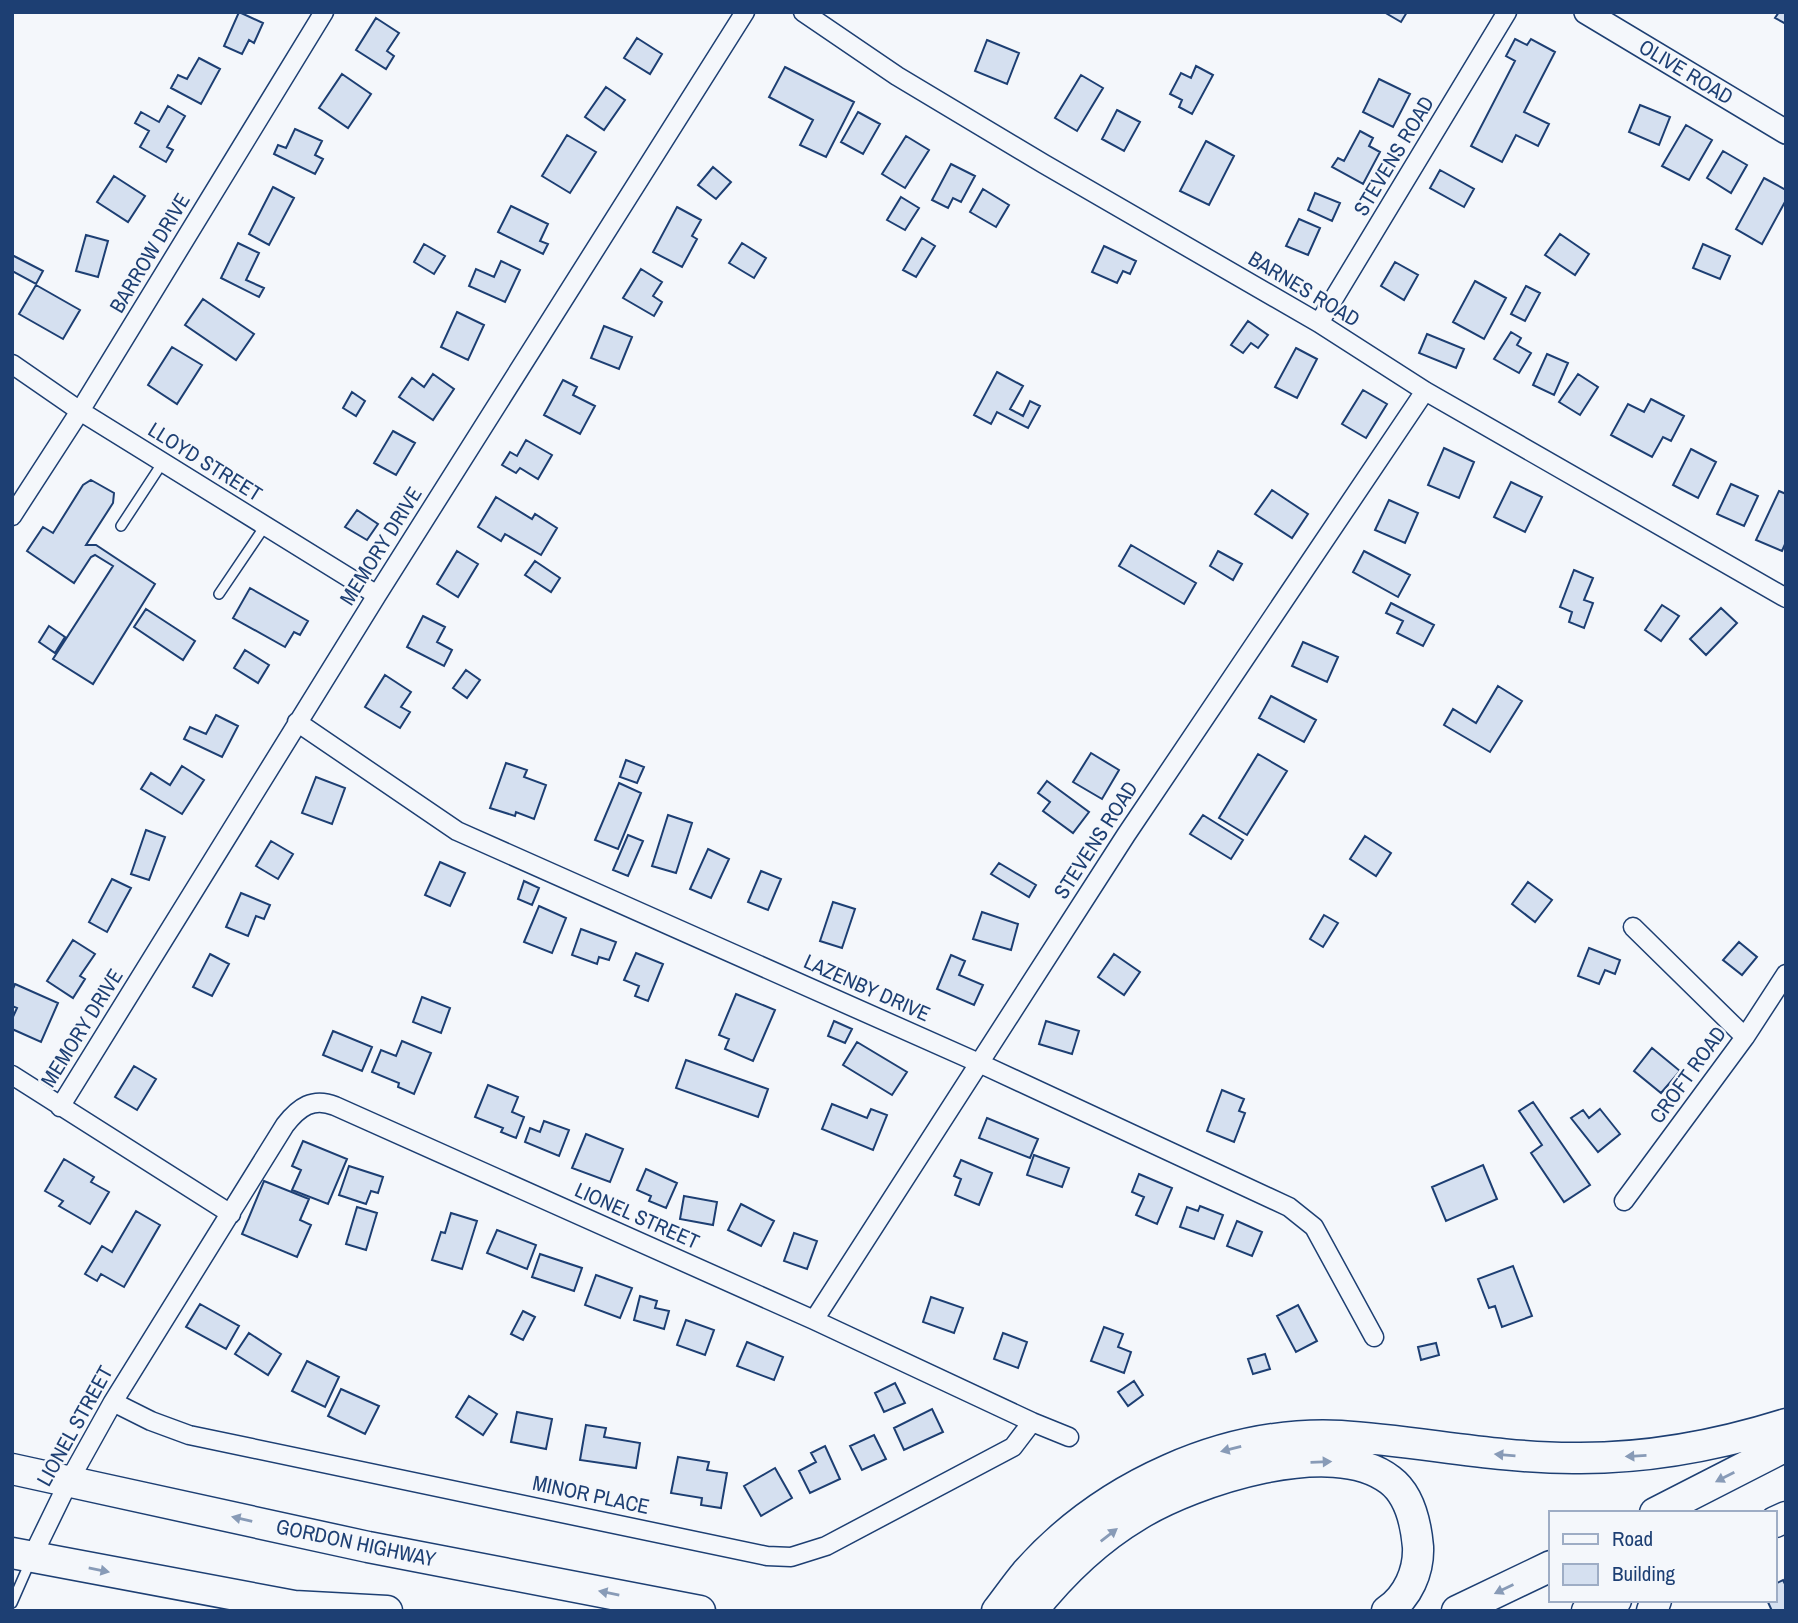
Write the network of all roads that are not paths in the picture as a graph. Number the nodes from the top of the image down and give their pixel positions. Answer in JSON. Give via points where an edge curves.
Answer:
{"nodes":[{"id":1,"x":324,"y":12,"type":"edge"},
{"id":2,"x":745,"y":12,"type":"edge"},
{"id":3,"x":803,"y":12,"type":"edge"},
{"id":4,"x":1507,"y":12,"type":"edge"},
{"id":5,"x":1586,"y":12,"type":"edge"},
{"id":6,"x":1786,"y":132,"type":"edge"},
{"id":7,"x":1319,"y":323,"type":"junction"},
{"id":8,"x":12,"y":364,"type":"edge"},
{"id":9,"x":1425,"y":391,"type":"junction"},
{"id":10,"x":80,"y":411,"type":"junction"},
{"id":11,"x":163,"y":462,"type":"junction"},
{"id":12,"x":12,"y":516,"type":"edge"},
{"id":13,"x":121,"y":526,"type":"dead end"},
{"id":14,"x":265,"y":526,"type":"junction"},
{"id":15,"x":219,"y":594,"type":"dead end"},
{"id":16,"x":377,"y":594,"type":"junction"},
{"id":17,"x":1786,"y":597,"type":"edge"},
{"id":18,"x":297,"y":722,"type":"junction"},
{"id":19,"x":1633,"y":927,"type":"dead end"},
{"id":20,"x":1786,"y":974,"type":"edge"},
{"id":21,"x":1745,"y":1037,"type":"junction"},
{"id":22,"x":979,"y":1063,"type":"junction"},
{"id":23,"x":12,"y":1075,"type":"edge"},
{"id":24,"x":60,"y":1107,"type":"junction"},
{"id":25,"x":1624,"y":1201,"type":"dead end"},
{"id":26,"x":231,"y":1214,"type":"junction"},
{"id":27,"x":814,"y":1320,"type":"junction"},
{"id":28,"x":1374,"y":1337,"type":"dead end"},
{"id":29,"x":113,"y":1402,"type":"junction"},
{"id":30,"x":1032,"y":1422,"type":"junction"},
{"id":31,"x":1786,"y":1424,"type":"edge"},
{"id":32,"x":1069,"y":1437,"type":"dead end"},
{"id":33,"x":1786,"y":1446,"type":"edge"},
{"id":34,"x":12,"y":1469,"type":"edge"},
{"id":35,"x":69,"y":1481,"type":"junction"},
{"id":36,"x":1659,"y":1511,"type":"edge"},
{"id":37,"x":22,"y":1555,"type":"edge"},
{"id":38,"x":1549,"y":1567,"type":"edge"},
{"id":39,"x":1611,"y":1602,"type":"edge"},
{"id":40,"x":12,"y":1603,"type":"edge"},
{"id":41,"x":304,"y":1608,"type":"edge"},
{"id":42,"x":387,"y":1611,"type":"edge"},
{"id":43,"x":700,"y":1611,"type":"edge"},
{"id":44,"x":997,"y":1611,"type":"edge"},
{"id":45,"x":1032,"y":1611,"type":"edge"},
{"id":46,"x":1387,"y":1611,"type":"edge"},
{"id":47,"x":1457,"y":1611,"type":"edge"},
{"id":48,"x":1587,"y":1611,"type":"edge"}],
"edges":[{"from":1,"to":10,"type":"street","name":"BARROW DRIVE"},
{"from":2,"to":16,"type":"street","name":"MEMORY DRIVE"},
{"from":3,"to":7,"type":"street","name":"BARNES ROAD","via":[[897,76]]},
{"from":4,"to":7,"type":"street","name":"STEVENS ROAD"},
{"from":5,"to":6,"type":"street","name":"OLIVE ROAD"},
{"from":7,"to":9,"type":"street","name":"BARNES ROAD"},
{"from":8,"to":10,"type":"street","name":"LLOYD STREET"},
{"from":9,"to":17,"type":"street","name":"BARNES ROAD"},
{"from":9,"to":22,"type":"street","name":"STEVENS ROAD","via":[[1126,835]]},
{"from":10,"to":11,"type":"street","name":"LLOYD STREET"},
{"from":10,"to":12,"type":"street","name":"BARROW DRIVE"},
{"from":11,"to":13,"type":"lane"},
{"from":11,"to":14,"type":"street","name":"LLOYD STREET"},
{"from":14,"to":15,"type":"lane"},
{"from":14,"to":16,"type":"street","name":"LLOYD STREET"},
{"from":16,"to":18,"type":"street","name":"MEMORY DRIVE"},
{"from":18,"to":22,"type":"street","name":"LAZENBY DRIVE","via":[[457,831]]},
{"from":18,"to":24,"type":"street","name":"MEMORY DRIVE"},
{"from":19,"to":21,"type":"street"},
{"from":20,"to":21,"type":"street","name":"CROFT ROAD"},
{"from":21,"to":25,"type":"street","name":"CROFT ROAD"},
{"from":22,"to":27,"type":"street","name":"STEVENS ROAD"},
{"from":22,"to":28,"type":"street","name":"LAZENBY DRIVE","via":[[1289,1207],[1314,1227]]},
{"from":23,"to":24,"type":"street"},
{"from":24,"to":26,"type":"street"},
{"from":26,"to":27,"type":"street","name":"LIONEL STREET","via":[[294,1114],[307,1104],[326,1102]]},
{"from":26,"to":29,"type":"street","name":"LIONEL STREET"},
{"from":27,"to":30,"type":"street","name":"LIONEL STREET"},
{"from":29,"to":30,"type":"street","name":"MINOR PLACE","via":[[189,1435],[792,1558],[826,1546],[1013,1447]]},
{"from":29,"to":35,"type":"street","name":"LIONEL STREET"},
{"from":30,"to":32,"type":"street","name":"LIONEL STREET"},
{"from":31,"to":44,"type":"highway","one_way":true,"via":[[1698,1447],[1610,1457],[1497,1454],[1338,1436],[1248,1444],[1171,1468],[1122,1494],[1071,1531],[1027,1573]]},
{"from":33,"to":36,"type":"highway","one_way":true},
{"from":34,"to":35,"type":"highway","name":"GORDON HIGHWAY"},
{"from":35,"to":37,"type":"street","name":"LIONEL STREET"},
{"from":43,"to":35,"type":"highway","name":"GORDON HIGHWAY","one_way":true,"via":[[368,1547]]},
{"from":37,"to":40,"type":"lane"},
{"from":37,"to":41,"type":"highway","one_way":true},
{"from":38,"to":47,"type":"highway","one_way":true},
{"from":39,"to":48,"type":"highway"},
{"from":41,"to":42,"type":"highway"},
{"from":45,"to":46,"type":"highway","one_way":true,"via":[[1057,1579],[1140,1513],[1210,1481],[1291,1464],[1339,1462],[1357,1464],[1391,1481],[1412,1513],[1418,1559],[1404,1595]]}]}
